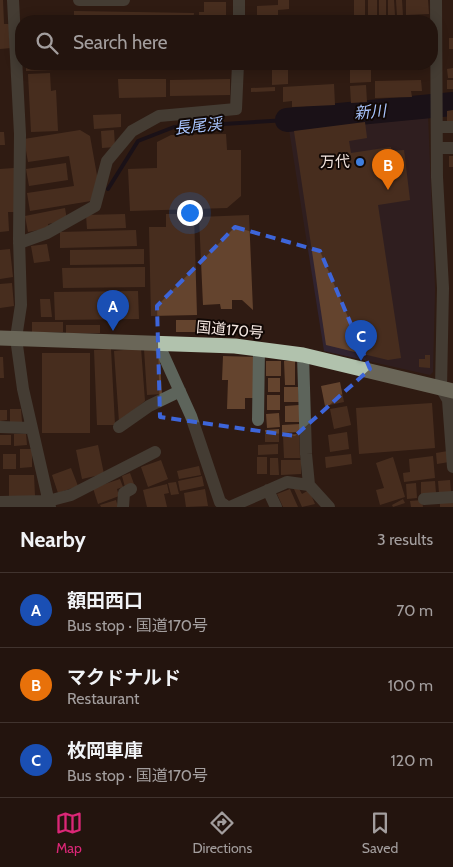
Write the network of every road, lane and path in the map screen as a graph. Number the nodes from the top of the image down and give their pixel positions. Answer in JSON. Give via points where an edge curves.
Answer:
{"nodes":[{"id":1,"x":13,"y":0,"type":"edge"},
{"id":2,"x":79,"y":0,"type":"edge"},
{"id":3,"x":124,"y":0,"type":"edge"},
{"id":4,"x":239,"y":0,"type":"edge"},
{"id":5,"x":436,"y":0,"type":"edge"},
{"id":6,"x":239,"y":15,"type":"edge"},
{"id":7,"x":435,"y":15,"type":"edge"},
{"id":8,"x":15,"y":38,"type":"edge"},
{"id":9,"x":17,"y":70,"type":"edge"},
{"id":10,"x":238,"y":70,"type":"edge"},
{"id":11,"x":435,"y":70,"type":"edge"},
{"id":12,"x":453,"y":126,"type":"edge"},
{"id":13,"x":437,"y":127,"type":"junction"},
{"id":14,"x":437,"y":148,"type":"junction"},
{"id":15,"x":453,"y":148,"type":"edge"},
{"id":16,"x":447,"y":200,"type":"edge"},
{"id":17,"x":19,"y":243,"type":"junction"},
{"id":18,"x":0,"y":338,"type":"edge"},
{"id":19,"x":16,"y":338,"type":"junction"},
{"id":20,"x":158,"y":342,"type":"junction"},
{"id":21,"x":259,"y":349,"type":"junction"},
{"id":22,"x":303,"y":355,"type":"junction"},
{"id":23,"x":447,"y":389,"type":"edge"},
{"id":24,"x":180,"y":391,"type":"junction"},
{"id":25,"x":258,"y":420,"type":"dead end"},
{"id":26,"x":0,"y":427,"type":"edge"},
{"id":27,"x":119,"y":427,"type":"dead end"},
{"id":28,"x":30,"y":428,"type":"junction"},
{"id":29,"x":155,"y":452,"type":"dead end"},
{"id":30,"x":453,"y":467,"type":"edge"},
{"id":31,"x":309,"y":485,"type":"junction"},
{"id":32,"x":131,"y":489,"type":"dead end"},
{"id":33,"x":268,"y":490,"type":"junction"},
{"id":34,"x":453,"y":497,"type":"edge"},
{"id":35,"x":424,"y":499,"type":"dead end"},
{"id":36,"x":0,"y":502,"type":"edge"},
{"id":37,"x":49,"y":504,"type":"edge"},
{"id":38,"x":123,"y":507,"type":"edge"},
{"id":39,"x":230,"y":507,"type":"edge"},
{"id":40,"x":276,"y":507,"type":"edge"},
{"id":41,"x":328,"y":507,"type":"edge"}],
"edges":[{"from":1,"to":8,"type":"street"},
{"from":2,"to":3,"type":"street"},
{"from":4,"to":6,"type":"street"},
{"from":5,"to":7,"type":"street"},
{"from":9,"to":17,"type":"street"},
{"from":10,"to":17,"type":"street","via":[[236,109],[159,116],[132,130],[108,161],[95,206],[47,233]]},
{"from":11,"to":13,"type":"street"},
{"from":12,"to":13,"type":"street"},
{"from":13,"to":14,"type":"street"},
{"from":14,"to":15,"type":"street"},
{"from":14,"to":16,"type":"street"},
{"from":16,"to":23,"type":"street","via":[[444,288]]},
{"from":17,"to":19,"type":"street","via":[[21,305]]},
{"from":18,"to":19,"type":"highway","name":"国道170号"},
{"from":19,"to":20,"type":"highway","name":"国道170号"},
{"from":19,"to":28,"type":"street"},
{"from":20,"to":21,"type":"highway","name":"国道170号"},
{"from":20,"to":24,"type":"street"},
{"from":21,"to":22,"type":"highway","name":"国道170号"},
{"from":21,"to":25,"type":"street"},
{"from":22,"to":23,"type":"highway","name":"国道170号"},
{"from":22,"to":31,"type":"street"},
{"from":23,"to":30,"type":"street"},
{"from":24,"to":27,"type":"street","via":[[149,406]]},
{"from":24,"to":39,"type":"street","via":[[220,502]]},
{"from":26,"to":28,"type":"street"},
{"from":28,"to":37,"type":"street"},
{"from":29,"to":37,"type":"street"},
{"from":31,"to":33,"type":"street","via":[[287,482]]},
{"from":31,"to":41,"type":"street"},
{"from":32,"to":38,"type":"street","via":[[124,493]]},
{"from":33,"to":39,"type":"street"},
{"from":33,"to":40,"type":"street"},
{"from":34,"to":35,"type":"street"},
{"from":36,"to":37,"type":"street"}]}
